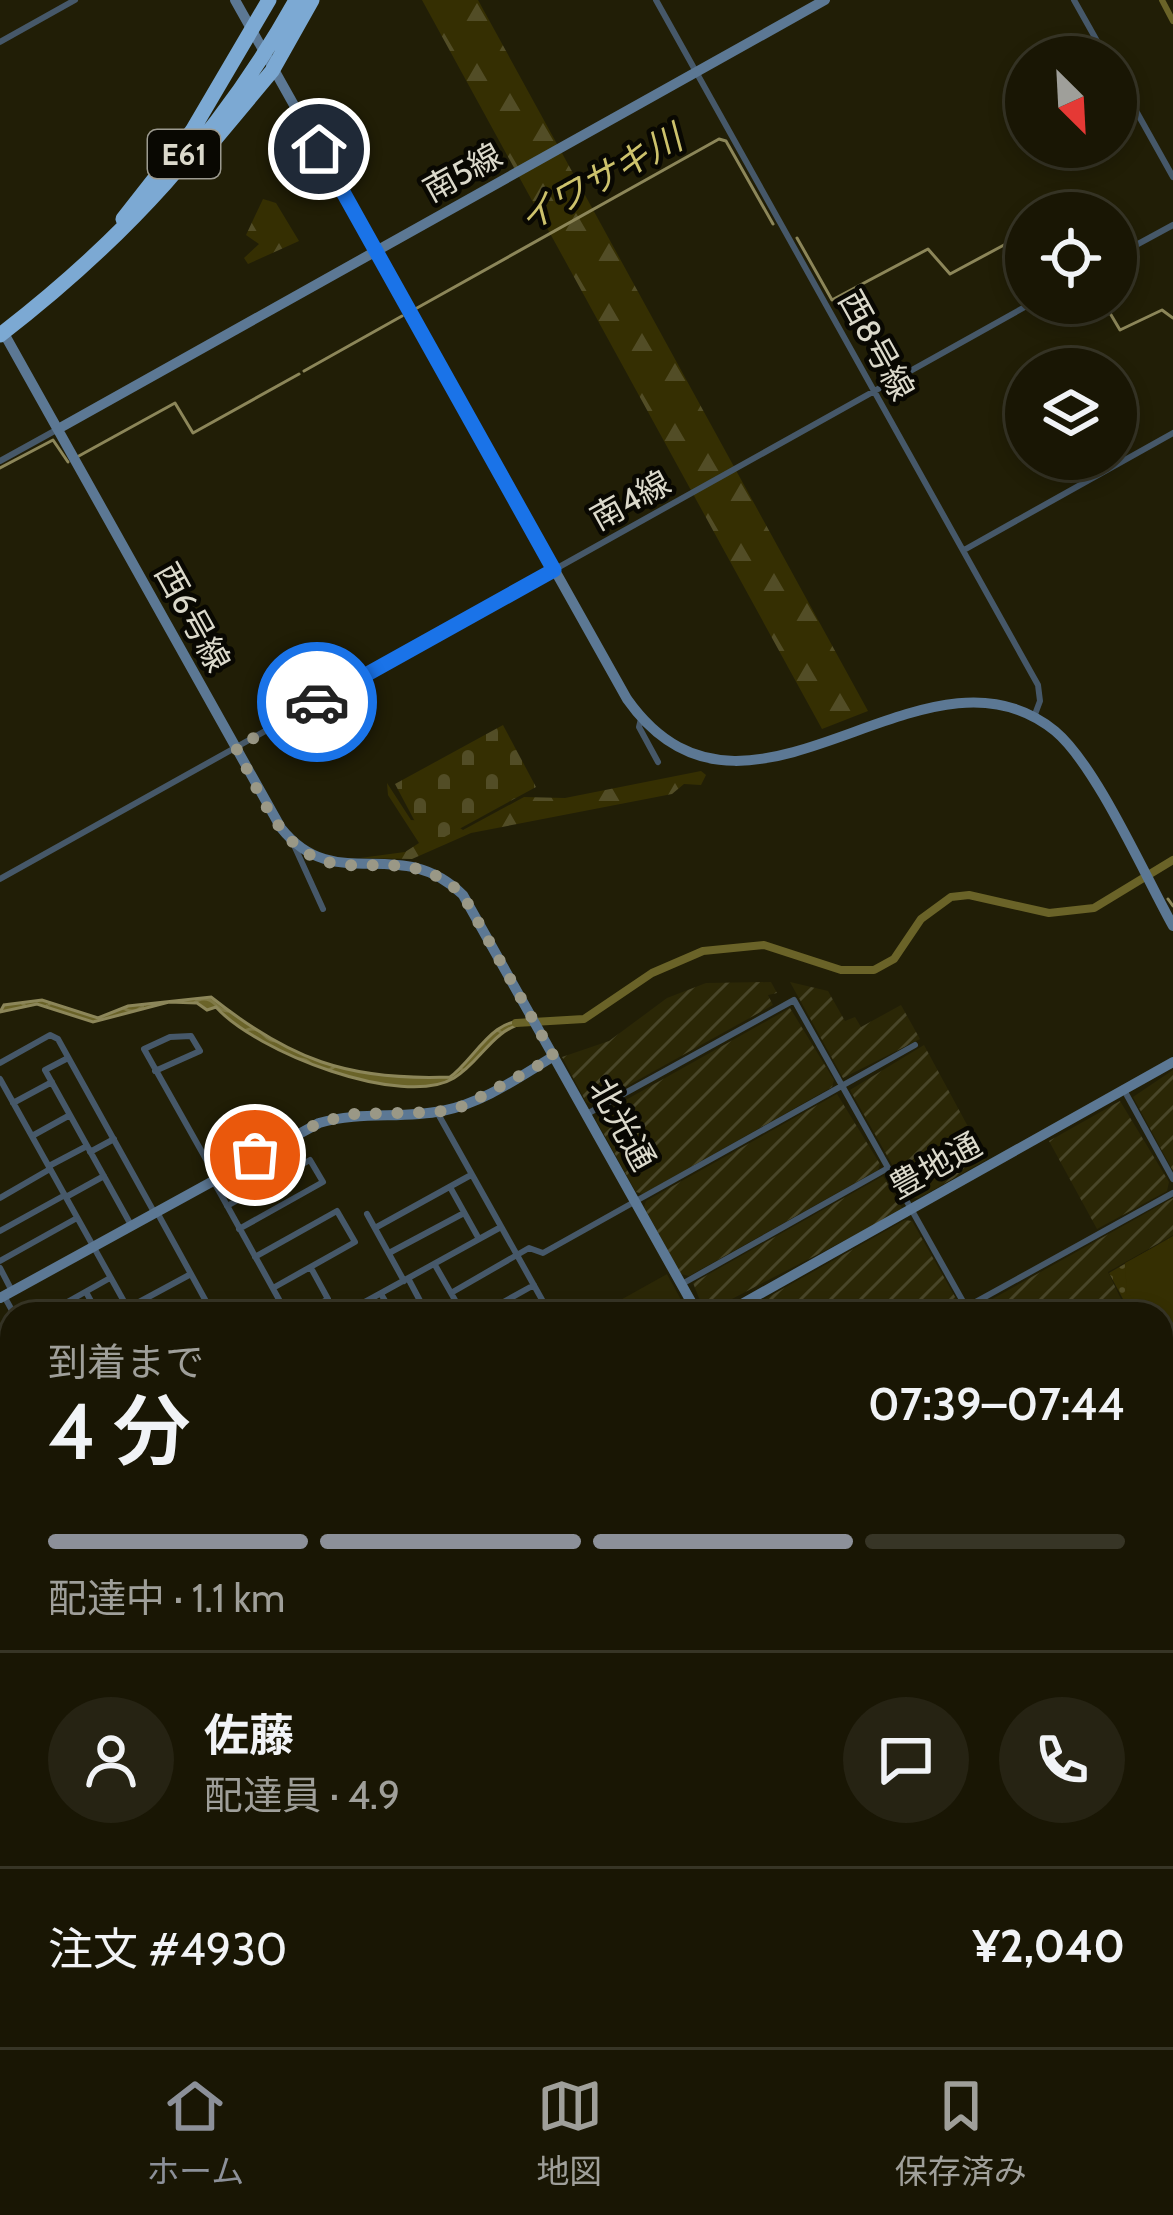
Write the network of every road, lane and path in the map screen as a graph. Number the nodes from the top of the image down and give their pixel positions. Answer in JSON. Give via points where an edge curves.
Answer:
{"nodes":[{"id":1,"x":75,"y":0,"type":"edge"},
{"id":2,"x":236,"y":0,"type":"edge"},
{"id":3,"x":269,"y":0,"type":"edge"},
{"id":4,"x":292,"y":0,"type":"edge"},
{"id":5,"x":312,"y":0,"type":"edge"},
{"id":6,"x":656,"y":0,"type":"edge"},
{"id":7,"x":825,"y":0,"type":"edge"},
{"id":8,"x":1074,"y":0,"type":"edge"},
{"id":9,"x":262,"y":34,"type":"junction"},
{"id":10,"x":1094,"y":36,"type":"edge"},
{"id":11,"x":0,"y":42,"type":"edge"},
{"id":12,"x":265,"y":66,"type":"junction"},
{"id":13,"x":697,"y":72,"type":"junction"},
{"id":14,"x":1137,"y":112,"type":"edge"},
{"id":15,"x":1173,"y":176,"type":"edge"},
{"id":16,"x":1173,"y":225,"type":"edge"},
{"id":17,"x":105,"y":239,"type":"junction"},
{"id":18,"x":1137,"y":245,"type":"edge"},
{"id":19,"x":377,"y":251,"type":"junction"},
{"id":20,"x":1005,"y":318,"type":"edge"},
{"id":21,"x":2,"y":333,"type":"edge"},
{"id":22,"x":874,"y":390,"type":"junction"},
{"id":23,"x":58,"y":429,"type":"junction"},
{"id":24,"x":1173,"y":433,"type":"edge"},
{"id":25,"x":0,"y":461,"type":"edge"},
{"id":26,"x":964,"y":550,"type":"junction"},
{"id":27,"x":554,"y":570,"type":"junction"},
{"id":28,"x":1034,"y":717,"type":"junction"},
{"id":29,"x":641,"y":719,"type":"junction"},
{"id":30,"x":236,"y":748,"type":"junction"},
{"id":31,"x":658,"y":762,"type":"dead end"},
{"id":32,"x":293,"y":843,"type":"junction"},
{"id":33,"x":0,"y":879,"type":"edge"},
{"id":34,"x":322,"y":909,"type":"dead end"},
{"id":35,"x":1173,"y":926,"type":"edge"},
{"id":36,"x":915,"y":1045,"type":"dead end"},
{"id":37,"x":554,"y":1057,"type":"junction"},
{"id":38,"x":68,"y":1058,"type":"junction"},
{"id":39,"x":1173,"y":1062,"type":"edge"},
{"id":40,"x":0,"y":1063,"type":"edge"},
{"id":41,"x":155,"y":1071,"type":"junction"},
{"id":42,"x":52,"y":1082,"type":"junction"},
{"id":43,"x":1,"y":1083,"type":"edge"},
{"id":44,"x":842,"y":1084,"type":"junction"},
{"id":45,"x":1124,"y":1090,"type":"junction"},
{"id":46,"x":14,"y":1103,"type":"junction"},
{"id":47,"x":437,"y":1112,"type":"junction"},
{"id":48,"x":587,"y":1114,"type":"junction"},
{"id":49,"x":70,"y":1115,"type":"junction"},
{"id":50,"x":32,"y":1136,"type":"junction"},
{"id":51,"x":114,"y":1139,"type":"junction"},
{"id":52,"x":89,"y":1149,"type":"junction"},
{"id":53,"x":50,"y":1168,"type":"junction"},
{"id":54,"x":888,"y":1168,"type":"junction"},
{"id":55,"x":471,"y":1174,"type":"junction"},
{"id":56,"x":104,"y":1176,"type":"junction"},
{"id":57,"x":214,"y":1178,"type":"junction"},
{"id":58,"x":1173,"y":1179,"type":"edge"},
{"id":59,"x":450,"y":1187,"type":"junction"},
{"id":60,"x":1173,"y":1193,"type":"edge"},
{"id":61,"x":65,"y":1196,"type":"junction"},
{"id":62,"x":0,"y":1198,"type":"edge"},
{"id":63,"x":634,"y":1202,"type":"junction"},
{"id":64,"x":227,"y":1206,"type":"junction"},
{"id":65,"x":911,"y":1209,"type":"junction"},
{"id":66,"x":155,"y":1211,"type":"junction"},
{"id":67,"x":464,"y":1213,"type":"junction"},
{"id":68,"x":367,"y":1214,"type":"dead end"},
{"id":69,"x":77,"y":1218,"type":"junction"},
{"id":70,"x":131,"y":1225,"type":"junction"},
{"id":71,"x":501,"y":1227,"type":"junction"},
{"id":72,"x":375,"y":1228,"type":"junction"},
{"id":73,"x":239,"y":1229,"type":"junction"},
{"id":74,"x":0,"y":1231,"type":"edge"},
{"id":75,"x":479,"y":1239,"type":"junction"},
{"id":76,"x":93,"y":1246,"type":"junction"},
{"id":77,"x":389,"y":1253,"type":"junction"},
{"id":78,"x":517,"y":1255,"type":"junction"},
{"id":79,"x":255,"y":1257,"type":"junction"},
{"id":80,"x":0,"y":1264,"type":"edge"},
{"id":81,"x":435,"y":1264,"type":"junction"},
{"id":82,"x":310,"y":1268,"type":"junction"},
{"id":83,"x":191,"y":1274,"type":"junction"},
{"id":84,"x":110,"y":1278,"type":"junction"},
{"id":85,"x":406,"y":1280,"type":"junction"},
{"id":86,"x":681,"y":1284,"type":"junction"},
{"id":87,"x":534,"y":1286,"type":"junction"},
{"id":88,"x":273,"y":1288,"type":"junction"},
{"id":89,"x":86,"y":1292,"type":"junction"},
{"id":90,"x":451,"y":1292,"type":"junction"},
{"id":91,"x":382,"y":1294,"type":"junction"},
{"id":92,"x":6,"y":1295,"type":"edge"},
{"id":93,"x":68,"y":1302,"type":"edge"},
{"id":94,"x":91,"y":1302,"type":"edge"},
{"id":95,"x":124,"y":1302,"type":"edge"},
{"id":96,"x":144,"y":1302,"type":"edge"},
{"id":97,"x":206,"y":1302,"type":"edge"},
{"id":98,"x":281,"y":1302,"type":"edge"},
{"id":99,"x":324,"y":1302,"type":"edge"},
{"id":100,"x":370,"y":1302,"type":"edge"},
{"id":101,"x":386,"y":1302,"type":"edge"},
{"id":102,"x":420,"y":1302,"type":"edge"},
{"id":103,"x":457,"y":1302,"type":"edge"},
{"id":104,"x":504,"y":1302,"type":"edge"},
{"id":105,"x":543,"y":1302,"type":"edge"},
{"id":106,"x":691,"y":1302,"type":"edge"},
{"id":107,"x":745,"y":1302,"type":"edge"},
{"id":108,"x":963,"y":1302,"type":"edge"},
{"id":109,"x":984,"y":1302,"type":"edge"}],
"edges":[{"from":1,"to":11,"type":"street"},
{"from":2,"to":9,"type":"street"},
{"from":3,"to":9,"type":"highway"},
{"from":4,"to":9,"type":"highway","number":"E61"},
{"from":5,"to":12,"type":"highway"},
{"from":6,"to":13,"type":"street","name":"西8号線"},
{"from":7,"to":13,"type":"street","name":"南5線"},
{"from":8,"to":10,"type":"street"},
{"from":9,"to":12,"type":"highway","number":"E61"},
{"from":9,"to":17,"type":"highway"},
{"from":12,"to":17,"type":"highway","number":"E61"},
{"from":12,"to":19,"type":"street"},
{"from":12,"to":21,"type":"highway","number":"E61","via":[[226,131]]},
{"from":13,"to":19,"type":"street","name":"南5線"},
{"from":13,"to":22,"type":"street","name":"西8号線"},
{"from":14,"to":15,"type":"street"},
{"from":16,"to":18,"type":"street"},
{"from":17,"to":21,"type":"highway","number":"E61"},
{"from":19,"to":23,"type":"street","name":"南5線"},
{"from":19,"to":27,"type":"street"},
{"from":20,"to":22,"type":"street","name":"南4線"},
{"from":21,"to":23,"type":"street","name":"西6号線"},
{"from":22,"to":26,"type":"street","name":"西8号線"},
{"from":22,"to":27,"type":"street","name":"南4線"},
{"from":23,"to":25,"type":"street","name":"南5線"},
{"from":23,"to":30,"type":"street","name":"西6号線"},
{"from":24,"to":26,"type":"street"},
{"from":26,"to":28,"type":"street","name":"西8号線","via":[[1038,685]]},
{"from":27,"to":29,"type":"street"},
{"from":27,"to":30,"type":"street","name":"南4線"},
{"from":28,"to":29,"type":"street","via":[[1001,705],[950,704],[739,762],[686,751]]},
{"from":28,"to":35,"type":"street","via":[[1074,751]]},
{"from":29,"to":31,"type":"street"},
{"from":30,"to":32,"type":"street","name":"西6号線"},
{"from":30,"to":33,"type":"street","name":"南4線"},
{"from":32,"to":34,"type":"street"},
{"from":32,"to":37,"type":"street","via":[[333,863],[405,862],[446,879],[463,895]]},
{"from":36,"to":44,"type":"street"},
{"from":37,"to":47,"type":"street","name":"北光通"},
{"from":37,"to":48,"type":"street","name":"北光通"},
{"from":38,"to":40,"type":"street","via":[[50,1035]]},
{"from":38,"to":42,"type":"street","via":[[45,1070]]},
{"from":38,"to":51,"type":"street"},
{"from":39,"to":45,"type":"street","name":"豊地通"},
{"from":41,"to":41,"type":"street","via":[[200,1051],[191,1036],[144,1049]]},
{"from":41,"to":57,"type":"street"},
{"from":42,"to":46,"type":"street"},
{"from":42,"to":49,"type":"street"},
{"from":43,"to":46,"type":"street"},
{"from":44,"to":48,"type":"street","via":[[794,1000]]},
{"from":44,"to":54,"type":"street"},
{"from":44,"to":63,"type":"street"},
{"from":45,"to":58,"type":"street"},
{"from":45,"to":65,"type":"street","name":"豊地通"},
{"from":46,"to":50,"type":"street"},
{"from":47,"to":55,"type":"street"},
{"from":47,"to":57,"type":"street","name":"北光通","via":[[319,1123]]},
{"from":48,"to":63,"type":"street","name":"北光通"},
{"from":49,"to":50,"type":"street"},
{"from":49,"to":52,"type":"street"},
{"from":50,"to":53,"type":"street"},
{"from":51,"to":52,"type":"street"},
{"from":51,"to":66,"type":"street"},
{"from":52,"to":53,"type":"street"},
{"from":52,"to":56,"type":"street"},
{"from":53,"to":61,"type":"street"},
{"from":53,"to":62,"type":"street"},
{"from":54,"to":65,"type":"street"},
{"from":54,"to":86,"type":"street"},
{"from":55,"to":59,"type":"street"},
{"from":55,"to":71,"type":"street"},
{"from":56,"to":61,"type":"street"},
{"from":56,"to":70,"type":"street"},
{"from":57,"to":64,"type":"street"},
{"from":57,"to":66,"type":"street","name":"北光通"},
{"from":59,"to":67,"type":"street"},
{"from":59,"to":72,"type":"street"},
{"from":60,"to":109,"type":"street"},
{"from":61,"to":69,"type":"street"},
{"from":61,"to":74,"type":"street"},
{"from":63,"to":78,"type":"street","via":[[543,1253]]},
{"from":63,"to":86,"type":"street","name":"北光通"},
{"from":64,"to":73,"type":"street"},
{"from":64,"to":73,"type":"street","via":[[310,1160],[323,1182]]},
{"from":65,"to":107,"type":"street","name":"豊地通"},
{"from":65,"to":108,"type":"street"},
{"from":66,"to":70,"type":"street","name":"北光通"},
{"from":66,"to":83,"type":"street"},
{"from":67,"to":75,"type":"street"},
{"from":67,"to":77,"type":"street"},
{"from":68,"to":72,"type":"street"},
{"from":69,"to":76,"type":"street"},
{"from":69,"to":80,"type":"street"},
{"from":70,"to":76,"type":"street","name":"北光通"},
{"from":71,"to":75,"type":"street"},
{"from":71,"to":78,"type":"street"},
{"from":72,"to":77,"type":"street"},
{"from":73,"to":79,"type":"street"},
{"from":75,"to":81,"type":"street"},
{"from":76,"to":84,"type":"street"},
{"from":76,"to":92,"type":"street","name":"北光通"},
{"from":77,"to":85,"type":"street"},
{"from":78,"to":87,"type":"street"},
{"from":78,"to":90,"type":"street"},
{"from":79,"to":82,"type":"street","via":[[337,1211],[355,1242]]},
{"from":79,"to":88,"type":"street"},
{"from":80,"to":92,"type":"street"},
{"from":81,"to":85,"type":"street"},
{"from":81,"to":90,"type":"street"},
{"from":82,"to":88,"type":"street"},
{"from":82,"to":99,"type":"street"},
{"from":83,"to":96,"type":"street"},
{"from":83,"to":97,"type":"street"},
{"from":84,"to":89,"type":"street"},
{"from":84,"to":95,"type":"street"},
{"from":85,"to":91,"type":"street"},
{"from":85,"to":102,"type":"street"},
{"from":86,"to":106,"type":"street","name":"北光通"},
{"from":87,"to":104,"type":"street"},
{"from":87,"to":105,"type":"street"},
{"from":88,"to":98,"type":"street"},
{"from":89,"to":93,"type":"street"},
{"from":89,"to":94,"type":"street"},
{"from":90,"to":103,"type":"street"},
{"from":91,"to":100,"type":"street"},
{"from":91,"to":101,"type":"street"}]}
